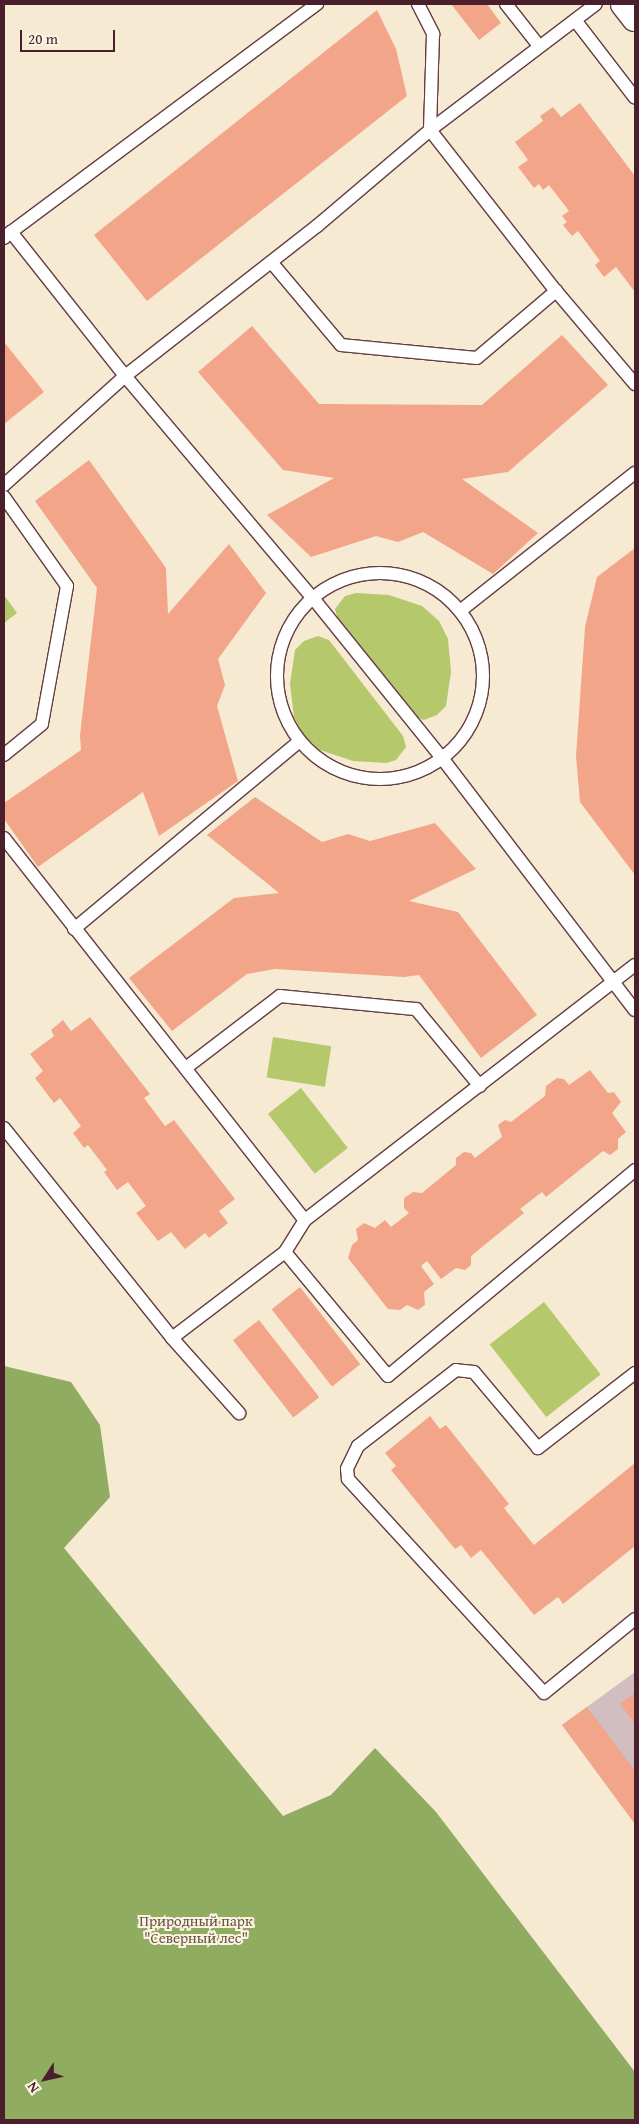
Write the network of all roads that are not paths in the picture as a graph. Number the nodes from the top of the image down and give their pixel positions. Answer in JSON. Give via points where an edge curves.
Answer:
{"nodes":[{"id":1,"x":317,"y":4,"type":"edge"},
{"id":2,"x":418,"y":4,"type":"edge"},
{"id":3,"x":506,"y":4,"type":"edge"},
{"id":4,"x":596,"y":4,"type":"edge"},
{"id":5,"x":624,"y":4,"type":"edge"},
{"id":6,"x":635,"y":18,"type":"edge"},
{"id":7,"x":574,"y":20,"type":"junction"},
{"id":8,"x":539,"y":46,"type":"junction"},
{"id":9,"x":635,"y":98,"type":"edge"},
{"id":10,"x":430,"y":130,"type":"junction"},
{"id":11,"x":8,"y":235,"type":"edge"},
{"id":12,"x":272,"y":263,"type":"junction"},
{"id":13,"x":556,"y":291,"type":"junction"},
{"id":14,"x":125,"y":376,"type":"junction"},
{"id":15,"x":635,"y":384,"type":"edge"},
{"id":16,"x":635,"y":473,"type":"edge"},
{"id":17,"x":4,"y":485,"type":"edge"},
{"id":18,"x":4,"y":497,"type":"edge"},
{"id":19,"x":312,"y":597,"type":"junction"},
{"id":20,"x":460,"y":611,"type":"junction"},
{"id":21,"x":300,"y":741,"type":"junction"},
{"id":22,"x":4,"y":755,"type":"edge"},
{"id":23,"x":442,"y":758,"type":"junction"},
{"id":24,"x":4,"y":838,"type":"edge"},
{"id":25,"x":74,"y":928,"type":"junction"},
{"id":26,"x":635,"y":965,"type":"edge"},
{"id":27,"x":614,"y":982,"type":"junction"},
{"id":28,"x":635,"y":1010,"type":"edge"},
{"id":29,"x":187,"y":1068,"type":"junction"},
{"id":30,"x":480,"y":1086,"type":"junction"},
{"id":31,"x":4,"y":1128,"type":"edge"},
{"id":32,"x":635,"y":1170,"type":"edge"},
{"id":33,"x":305,"y":1220,"type":"junction"},
{"id":34,"x":285,"y":1252,"type":"junction"},
{"id":35,"x":172,"y":1338,"type":"junction"},
{"id":36,"x":635,"y":1373,"type":"edge"},
{"id":37,"x":239,"y":1414,"type":"dead end"},
{"id":38,"x":635,"y":1619,"type":"edge"}],
"edges":[{"from":1,"to":11,"type":"lane"},
{"from":2,"to":10,"type":"lane","via":[[433,34]]},
{"from":3,"to":8,"type":"lane"},
{"from":4,"to":7,"type":"lane"},
{"from":5,"to":6,"type":"street"},
{"from":7,"to":8,"type":"lane"},
{"from":7,"to":9,"type":"lane"},
{"from":8,"to":10,"type":"lane"},
{"from":10,"to":12,"type":"lane"},
{"from":10,"to":13,"type":"lane"},
{"from":11,"to":14,"type":"lane"},
{"from":12,"to":13,"type":"lane","via":[[341,344],[404,351],[477,358]]},
{"from":12,"to":14,"type":"lane"},
{"from":13,"to":15,"type":"lane"},
{"from":14,"to":17,"type":"lane"},
{"from":14,"to":19,"type":"lane"},
{"from":16,"to":20,"type":"lane"},
{"from":18,"to":22,"type":"lane","via":[[67,586],[42,724]]},
{"from":19,"to":20,"type":"lane","via":[[341,580],[373,572],[406,576],[436,589]]},
{"from":19,"to":21,"type":"lane","via":[[292,621],[279,651],[276,682],[284,714]]},
{"from":19,"to":23,"type":"lane"},
{"from":20,"to":23,"type":"lane","via":[[477,640],[482,680],[479,705],[465,735]]},
{"from":21,"to":23,"type":"lane","via":[[323,762],[360,776],[383,779],[414,774]]},
{"from":21,"to":25,"type":"lane"},
{"from":23,"to":27,"type":"lane"},
{"from":24,"to":25,"type":"lane"},
{"from":25,"to":29,"type":"lane"},
{"from":26,"to":27,"type":"lane"},
{"from":27,"to":28,"type":"lane"},
{"from":27,"to":30,"type":"lane"},
{"from":29,"to":30,"type":"lane","via":[[280,996],[416,1009]]},
{"from":29,"to":33,"type":"lane"},
{"from":30,"to":33,"type":"lane"},
{"from":31,"to":35,"type":"lane"},
{"from":32,"to":34,"type":"lane","via":[[388,1376]]},
{"from":33,"to":34,"type":"lane"},
{"from":34,"to":35,"type":"lane"},
{"from":35,"to":37,"type":"lane"},
{"from":36,"to":38,"type":"lane","via":[[538,1448],[474,1372],[456,1370],[358,1446],[347,1469],[348,1479],[544,1693]]}]}
